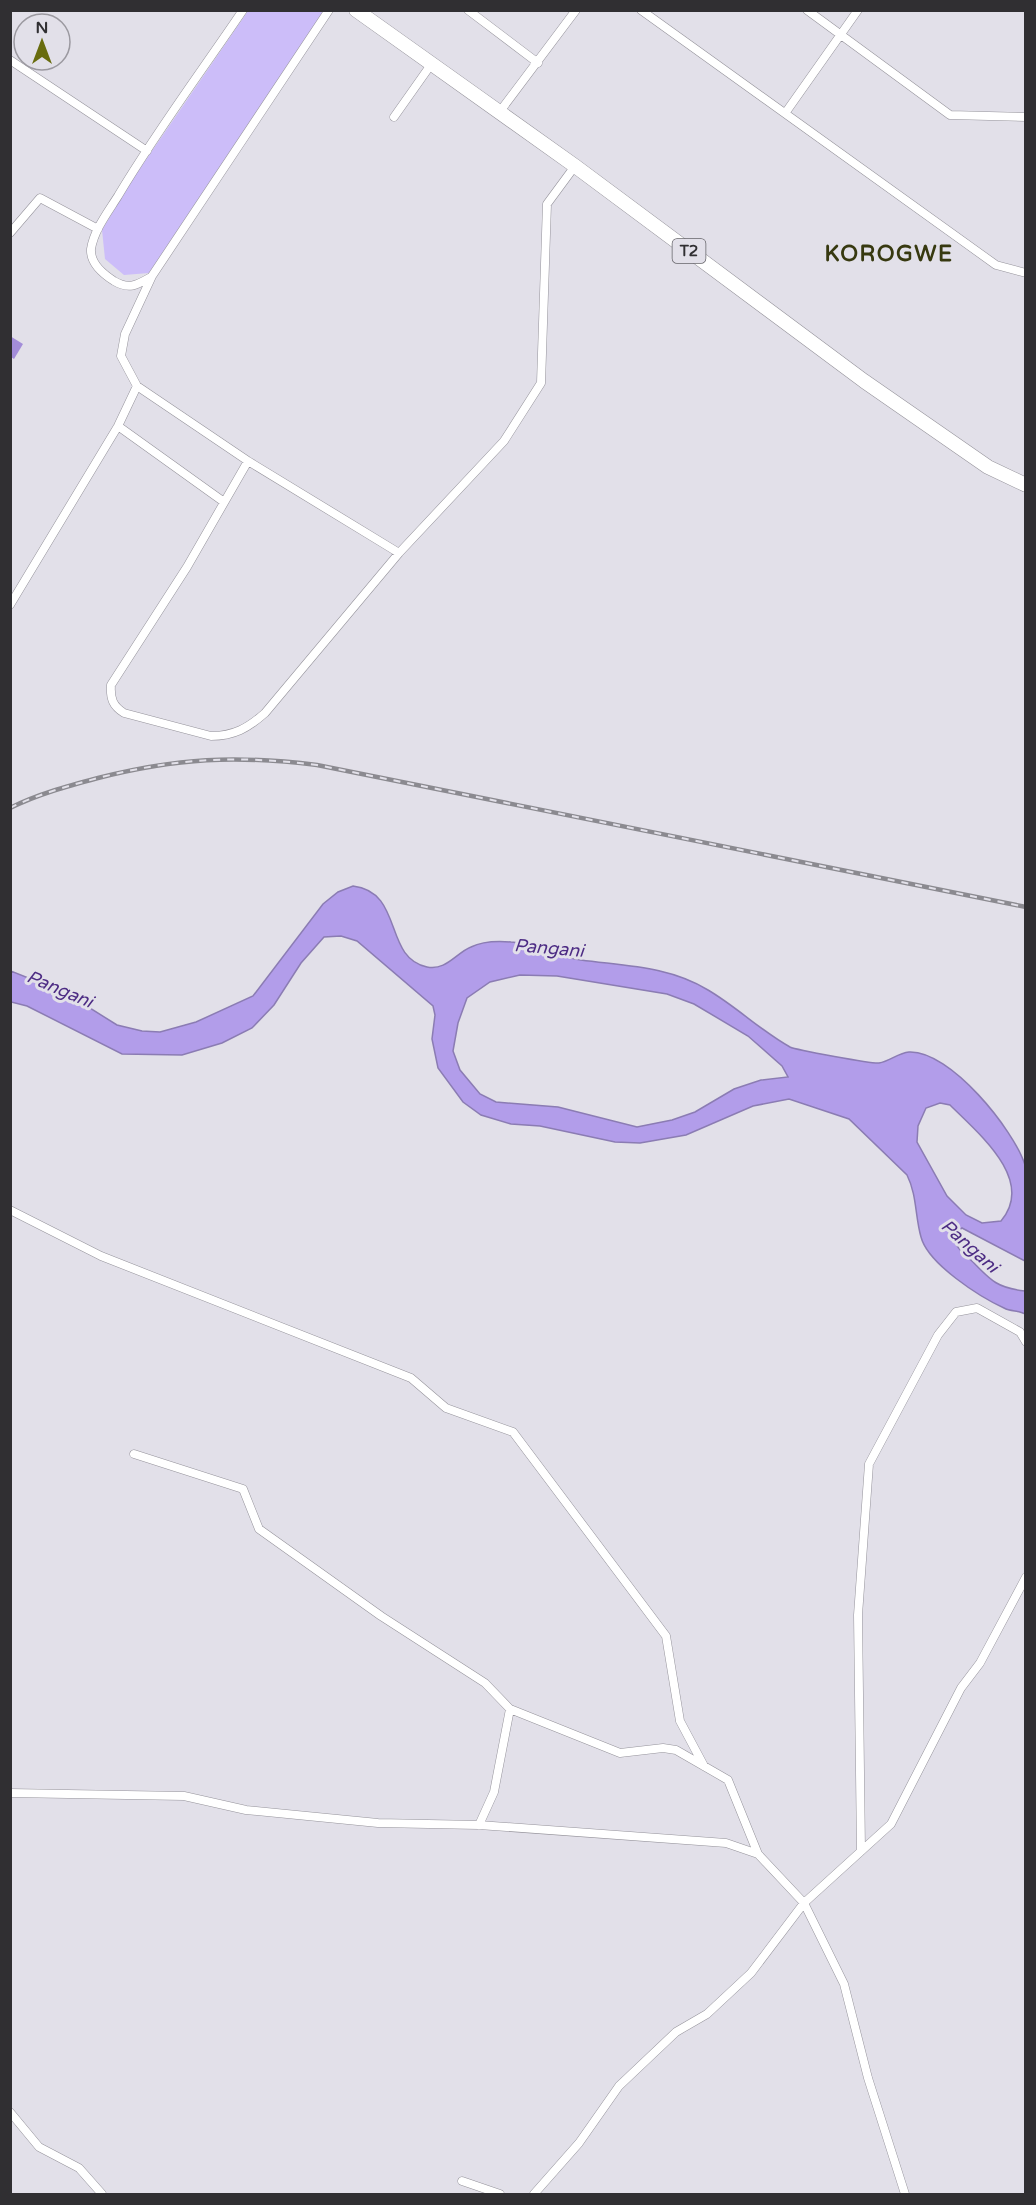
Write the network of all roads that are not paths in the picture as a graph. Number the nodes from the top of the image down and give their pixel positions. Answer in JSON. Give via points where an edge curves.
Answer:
{"nodes":[{"id":1,"x":243,"y":10,"type":"edge"},
{"id":2,"x":329,"y":10,"type":"edge"},
{"id":3,"x":356,"y":10,"type":"edge"},
{"id":4,"x":468,"y":10,"type":"edge"},
{"id":5,"x":576,"y":10,"type":"edge"},
{"id":6,"x":641,"y":10,"type":"edge"},
{"id":7,"x":807,"y":10,"type":"edge"},
{"id":8,"x":858,"y":10,"type":"edge"},
{"id":9,"x":840,"y":36,"type":"junction"},
{"id":10,"x":10,"y":60,"type":"edge"},
{"id":11,"x":538,"y":63,"type":"junction"},
{"id":12,"x":430,"y":66,"type":"junction"},
{"id":13,"x":786,"y":112,"type":"junction"},
{"id":14,"x":498,"y":114,"type":"junction"},
{"id":15,"x":394,"y":117,"type":"dead end"},
{"id":16,"x":1026,"y":117,"type":"edge"},
{"id":17,"x":147,"y":151,"type":"junction"},
{"id":18,"x":575,"y":166,"type":"junction"},
{"id":19,"x":98,"y":229,"type":"junction"},
{"id":20,"x":10,"y":233,"type":"edge"},
{"id":21,"x":1026,"y":273,"type":"edge"},
{"id":22,"x":152,"y":276,"type":"junction"},
{"id":23,"x":137,"y":386,"type":"junction"},
{"id":24,"x":118,"y":426,"type":"junction"},
{"id":25,"x":248,"y":461,"type":"junction"},
{"id":26,"x":1026,"y":485,"type":"edge"},
{"id":27,"x":224,"y":502,"type":"junction"},
{"id":28,"x":399,"y":553,"type":"junction"},
{"id":29,"x":10,"y":605,"type":"edge"},
{"id":30,"x":10,"y":1210,"type":"edge"},
{"id":31,"x":1026,"y":1342,"type":"edge"},
{"id":32,"x":134,"y":1454,"type":"dead end"},
{"id":33,"x":1026,"y":1577,"type":"edge"},
{"id":34,"x":510,"y":1709,"type":"junction"},
{"id":35,"x":704,"y":1766,"type":"junction"},
{"id":36,"x":10,"y":1793,"type":"edge"},
{"id":37,"x":479,"y":1825,"type":"junction"},
{"id":38,"x":861,"y":1851,"type":"junction"},
{"id":39,"x":758,"y":1854,"type":"junction"},
{"id":40,"x":804,"y":1904,"type":"junction"},
{"id":41,"x":10,"y":2112,"type":"edge"},
{"id":42,"x":462,"y":2181,"type":"dead end"},
{"id":43,"x":102,"y":2194,"type":"edge"},
{"id":44,"x":501,"y":2194,"type":"edge"},
{"id":45,"x":534,"y":2194,"type":"edge"},
{"id":46,"x":905,"y":2194,"type":"edge"}],
"edges":[{"from":1,"to":17,"type":"street"},
{"from":2,"to":22,"type":"street"},
{"from":3,"to":12,"type":"highway","number":"T2"},
{"from":4,"to":11,"type":"street"},
{"from":5,"to":11,"type":"street"},
{"from":6,"to":13,"type":"street"},
{"from":7,"to":9,"type":"street"},
{"from":8,"to":9,"type":"street"},
{"from":9,"to":13,"type":"street"},
{"from":9,"to":16,"type":"street","via":[[950,115]]},
{"from":10,"to":17,"type":"street"},
{"from":11,"to":14,"type":"street"},
{"from":12,"to":14,"type":"highway","number":"T2"},
{"from":12,"to":15,"type":"street"},
{"from":13,"to":21,"type":"street","via":[[996,265]]},
{"from":14,"to":18,"type":"highway","number":"T2"},
{"from":17,"to":19,"type":"street"},
{"from":18,"to":26,"type":"highway","number":"T2","via":[[864,381],[988,467]]},
{"from":18,"to":28,"type":"street","via":[[547,204],[541,383],[504,441]]},
{"from":19,"to":20,"type":"street","via":[[40,198]]},
{"from":19,"to":22,"type":"street","via":[[91,250],[104,275],[134,287]]},
{"from":22,"to":23,"type":"street","via":[[125,334],[121,356]]},
{"from":23,"to":24,"type":"street"},
{"from":23,"to":25,"type":"street"},
{"from":24,"to":27,"type":"street"},
{"from":24,"to":29,"type":"street"},
{"from":25,"to":27,"type":"street"},
{"from":25,"to":28,"type":"street"},
{"from":27,"to":28,"type":"street","via":[[111,685],[115,707],[124,714],[211,736],[247,729],[265,714]]},
{"from":30,"to":35,"type":"street","via":[[101,1256],[411,1378],[446,1408],[513,1432],[666,1636],[680,1721]]},
{"from":31,"to":38,"type":"street","via":[[1020,1332],[977,1308],[956,1312],[938,1335],[869,1464],[858,1615]]},
{"from":32,"to":34,"type":"street","via":[[243,1489],[259,1528],[381,1616],[485,1683]]},
{"from":33,"to":38,"type":"street","via":[[980,1663],[961,1688],[891,1824]]},
{"from":34,"to":35,"type":"street","via":[[620,1753],[676,1750]]},
{"from":34,"to":37,"type":"street","via":[[494,1792]]},
{"from":35,"to":39,"type":"street","via":[[728,1780]]},
{"from":36,"to":37,"type":"street","via":[[184,1796],[246,1810],[345,1820]]},
{"from":37,"to":39,"type":"street","via":[[726,1843]]},
{"from":38,"to":40,"type":"street"},
{"from":39,"to":40,"type":"street"},
{"from":40,"to":45,"type":"street","via":[[751,1973],[707,2014],[676,2032],[619,2086],[579,2144]]},
{"from":40,"to":46,"type":"street","via":[[844,1984],[868,2078]]},
{"from":41,"to":43,"type":"street","via":[[39,2147],[79,2168]]},
{"from":42,"to":44,"type":"street"}]}
